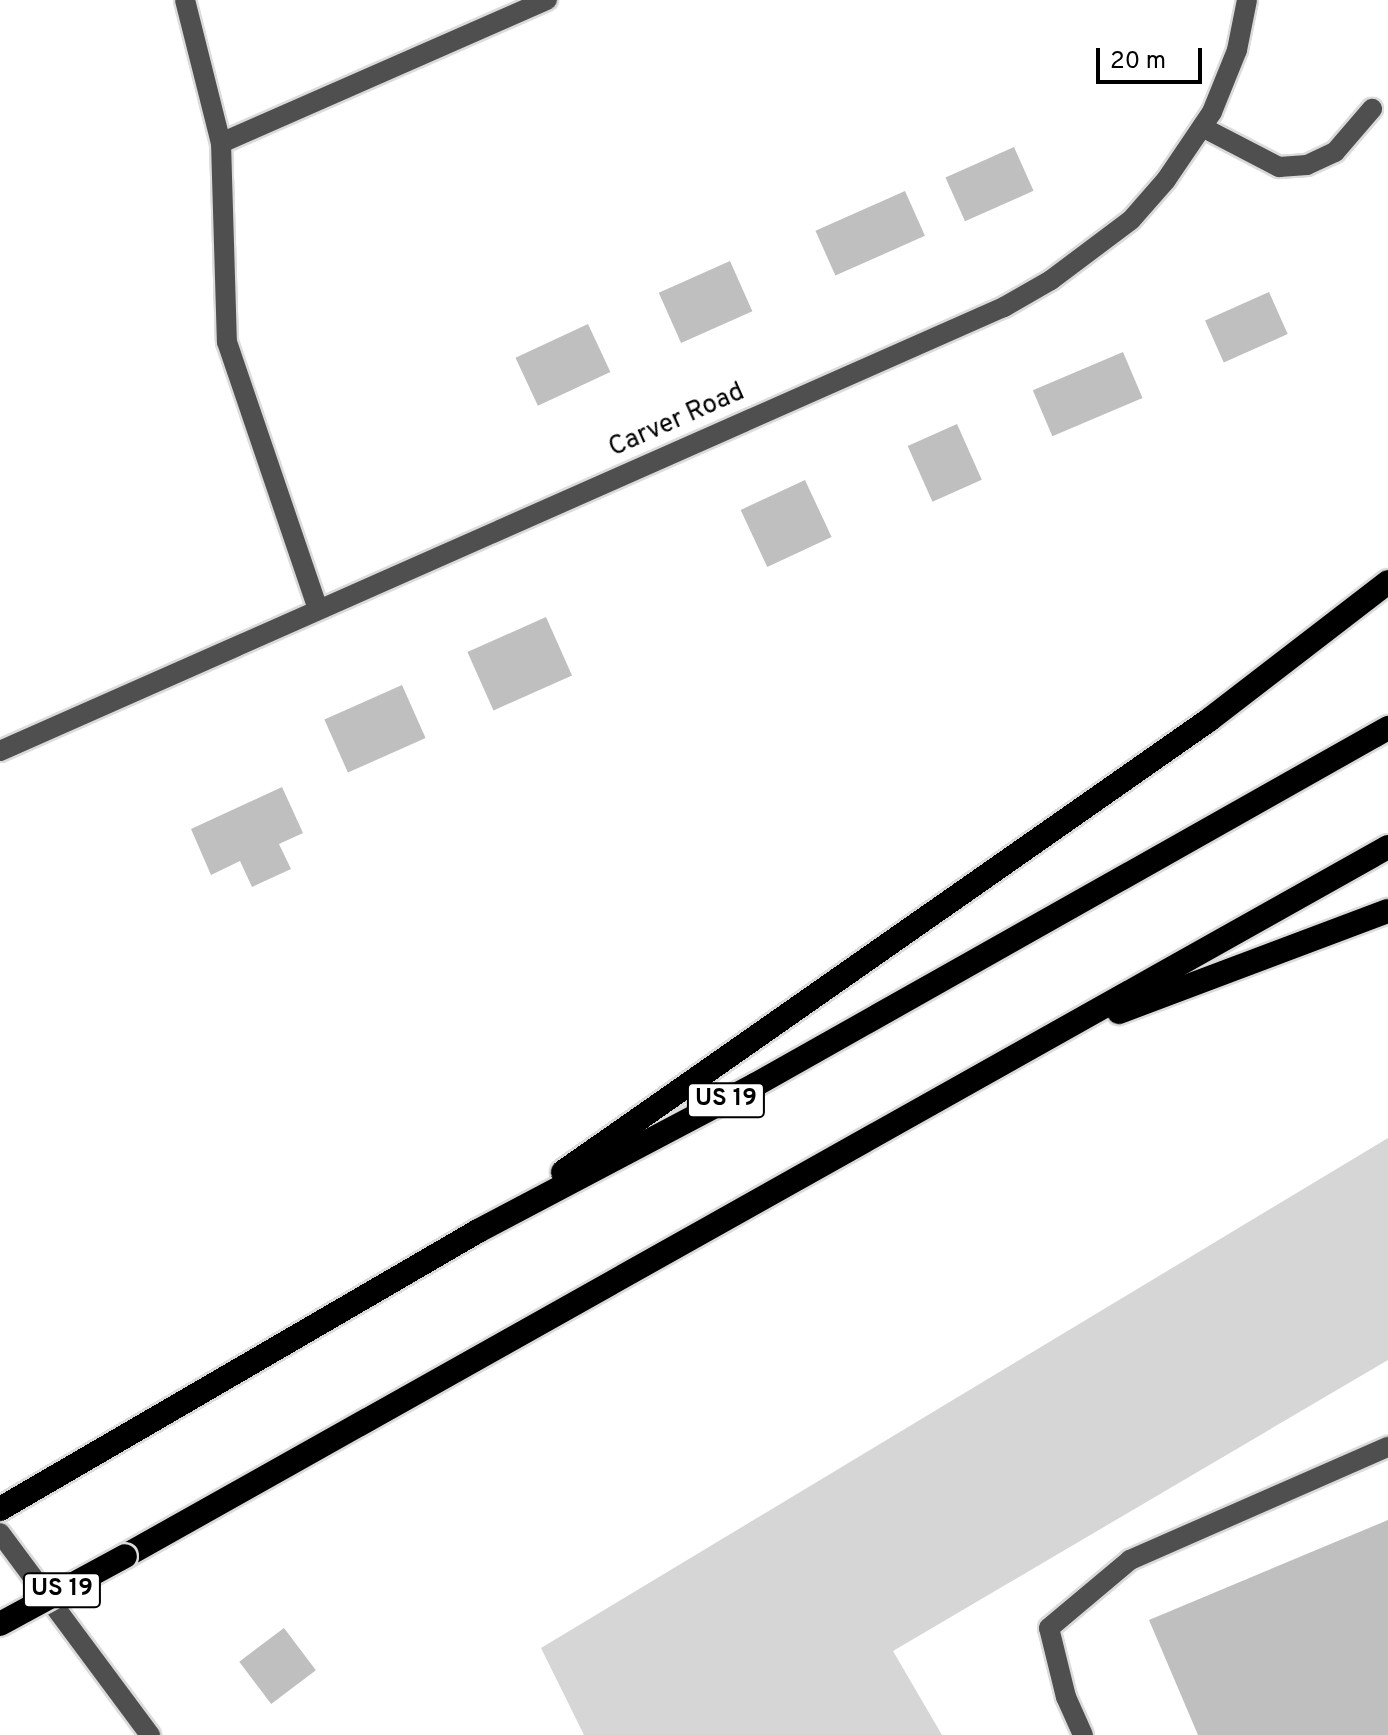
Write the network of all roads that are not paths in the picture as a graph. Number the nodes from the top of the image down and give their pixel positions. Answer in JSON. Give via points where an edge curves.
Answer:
{"nodes":[{"id":1,"x":185,"y":0,"type":"edge"},
{"id":2,"x":547,"y":0,"type":"edge"},
{"id":3,"x":1247,"y":0,"type":"edge"},
{"id":4,"x":1372,"y":109,"type":"dead end"},
{"id":5,"x":1202,"y":127,"type":"junction"},
{"id":6,"x":221,"y":143,"type":"junction"},
{"id":7,"x":1388,"y":582,"type":"edge"},
{"id":8,"x":317,"y":607,"type":"junction"},
{"id":9,"x":1388,"y":728,"type":"edge"},
{"id":10,"x":0,"y":751,"type":"edge"},
{"id":11,"x":1388,"y":847,"type":"edge"},
{"id":12,"x":1388,"y":911,"type":"edge"},
{"id":13,"x":1053,"y":1035,"type":"junction"},
{"id":14,"x":478,"y":1231,"type":"junction"},
{"id":15,"x":1388,"y":1447,"type":"edge"},
{"id":16,"x":0,"y":1509,"type":"edge"},
{"id":17,"x":0,"y":1533,"type":"edge"},
{"id":18,"x":0,"y":1624,"type":"edge"},
{"id":19,"x":150,"y":1735,"type":"edge"},
{"id":20,"x":1083,"y":1735,"type":"edge"}],
"edges":[{"from":1,"to":6,"type":"street"},
{"from":2,"to":6,"type":"street"},
{"from":3,"to":5,"type":"street","name":"Carver Road","via":[[1237,50]]},
{"from":4,"to":5,"type":"street","via":[[1335,152],[1307,165],[1279,167]]},
{"from":5,"to":8,"type":"street","name":"Carver Road","via":[[1131,220],[1090,255],[1004,307]]},
{"from":6,"to":8,"type":"street","via":[[227,342]]},
{"from":7,"to":14,"type":"highway","via":[[1209,720]]},
{"from":8,"to":10,"type":"street","name":"Carver Road"},
{"from":9,"to":14,"type":"highway","number":"US 19","via":[[755,1085]]},
{"from":11,"to":13,"type":"highway","number":"US 19"},
{"from":12,"to":13,"type":"highway"},
{"from":13,"to":18,"type":"highway","number":"US 19","bridge":true},
{"from":14,"to":16,"type":"highway","number":"US 19"},
{"from":15,"to":20,"type":"street","via":[[1130,1560],[1049,1628],[1066,1697]]},
{"from":17,"to":19,"type":"street"}]}
